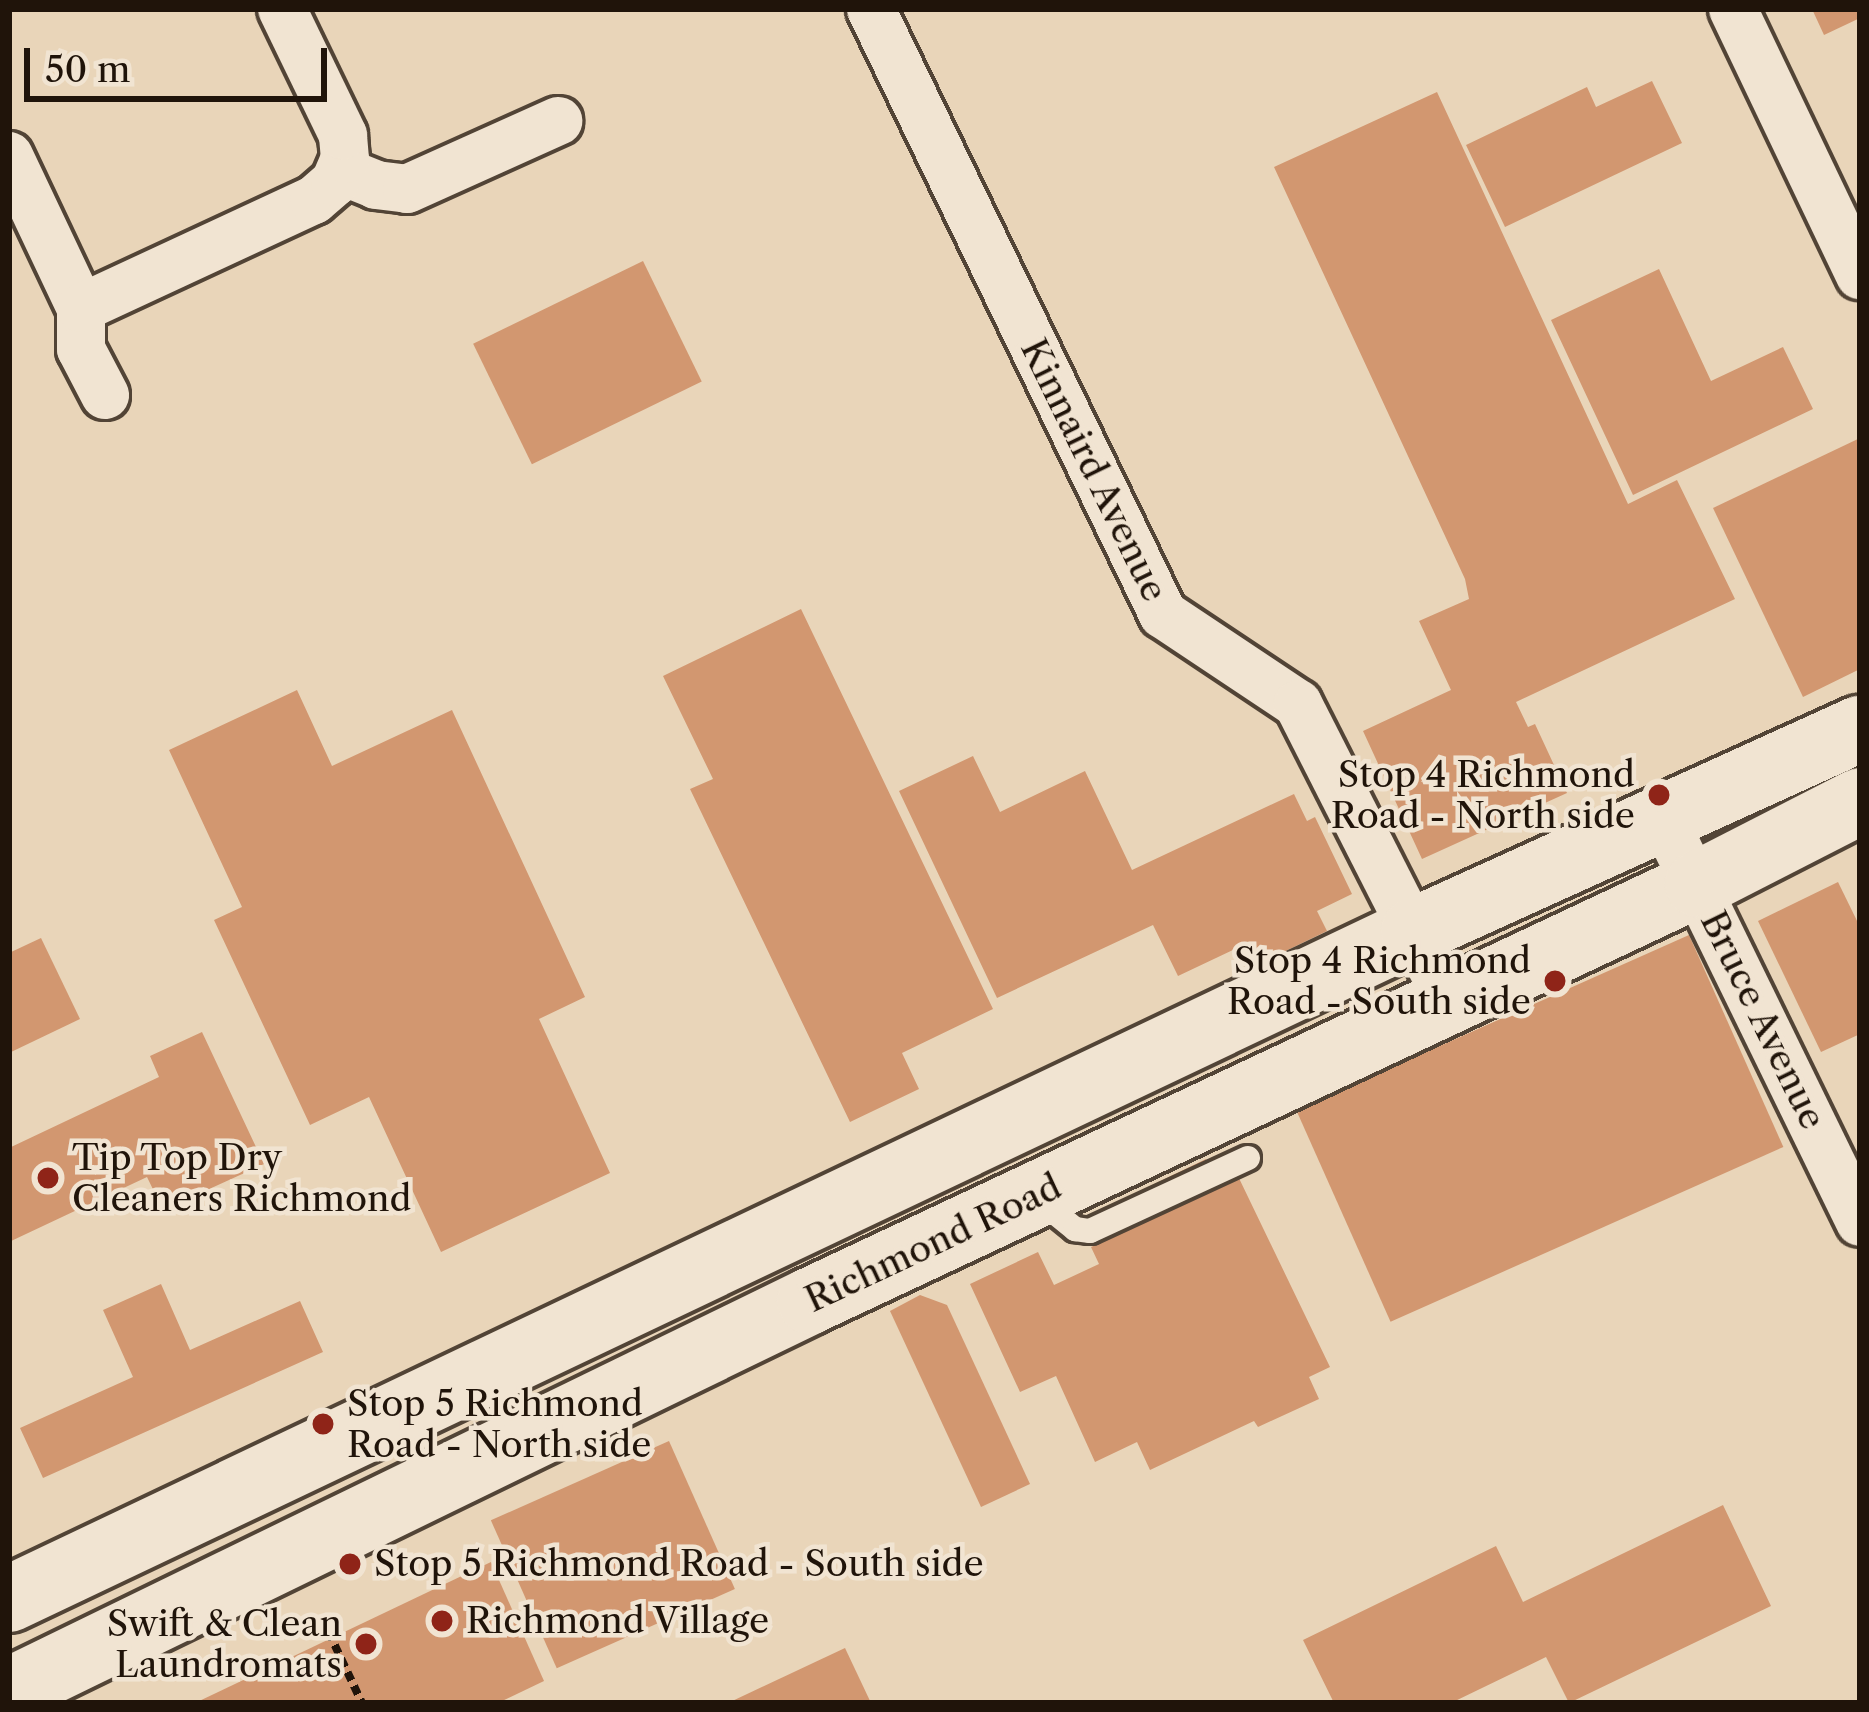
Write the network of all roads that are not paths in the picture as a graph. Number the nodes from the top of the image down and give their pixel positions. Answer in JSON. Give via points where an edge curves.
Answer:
{"nodes":[{"id":1,"x":282,"y":9,"type":"edge"},
{"id":2,"x":871,"y":9,"type":"edge"},
{"id":3,"x":1732,"y":9,"type":"edge"},
{"id":4,"x":558,"y":122,"type":"dead end"},
{"id":5,"x":9,"y":156,"type":"edge"},
{"id":6,"x":342,"y":171,"type":"junction"},
{"id":7,"x":1860,"y":275,"type":"edge"},
{"id":8,"x":81,"y":308,"type":"junction"},
{"id":9,"x":105,"y":395,"type":"dead end"},
{"id":10,"x":1860,"y":729,"type":"edge"},
{"id":11,"x":1860,"y":801,"type":"edge"},
{"id":12,"x":1664,"y":820,"type":"junction"},
{"id":13,"x":1698,"y":884,"type":"junction"},
{"id":14,"x":1414,"y":931,"type":"junction"},
{"id":15,"x":1448,"y":1002,"type":"junction"},
{"id":16,"x":1248,"y":1158,"type":"dead end"},
{"id":17,"x":1034,"y":1196,"type":"junction"},
{"id":18,"x":1860,"y":1222,"type":"edge"},
{"id":19,"x":9,"y":1599,"type":"edge"},
{"id":20,"x":9,"y":1690,"type":"edge"}],
"edges":[{"from":1,"to":6,"type":"street","via":[[343,135]]},
{"from":2,"to":14,"type":"street","name":"Kinnaird Avenue","via":[[1163,614],[1298,704]]},
{"from":3,"to":7,"type":"street"},
{"from":4,"to":6,"type":"street","via":[[407,189]]},
{"from":5,"to":8,"type":"street"},
{"from":6,"to":8,"type":"street","via":[[314,200]]},
{"from":8,"to":9,"type":"street","via":[[81,349]]},
{"from":10,"to":12,"type":"main road","name":"Richmond Road"},
{"from":11,"to":13,"type":"main road","name":"Richmond Road"},
{"from":12,"to":13,"type":"street","name":"Bruce Avenue"},
{"from":12,"to":14,"type":"main road","name":"Richmond Road"},
{"from":13,"to":15,"type":"main road","name":"Richmond Road"},
{"from":13,"to":18,"type":"street","name":"Bruce Avenue"},
{"from":14,"to":15,"type":"street","name":"Kinnaird Avenue"},
{"from":14,"to":19,"type":"main road","name":"Richmond Road"},
{"from":15,"to":17,"type":"main road","name":"Richmond Road"},
{"from":16,"to":17,"type":"lane","via":[[1090,1231],[1075,1229]]},
{"from":17,"to":20,"type":"main road","name":"Richmond Road"}]}
